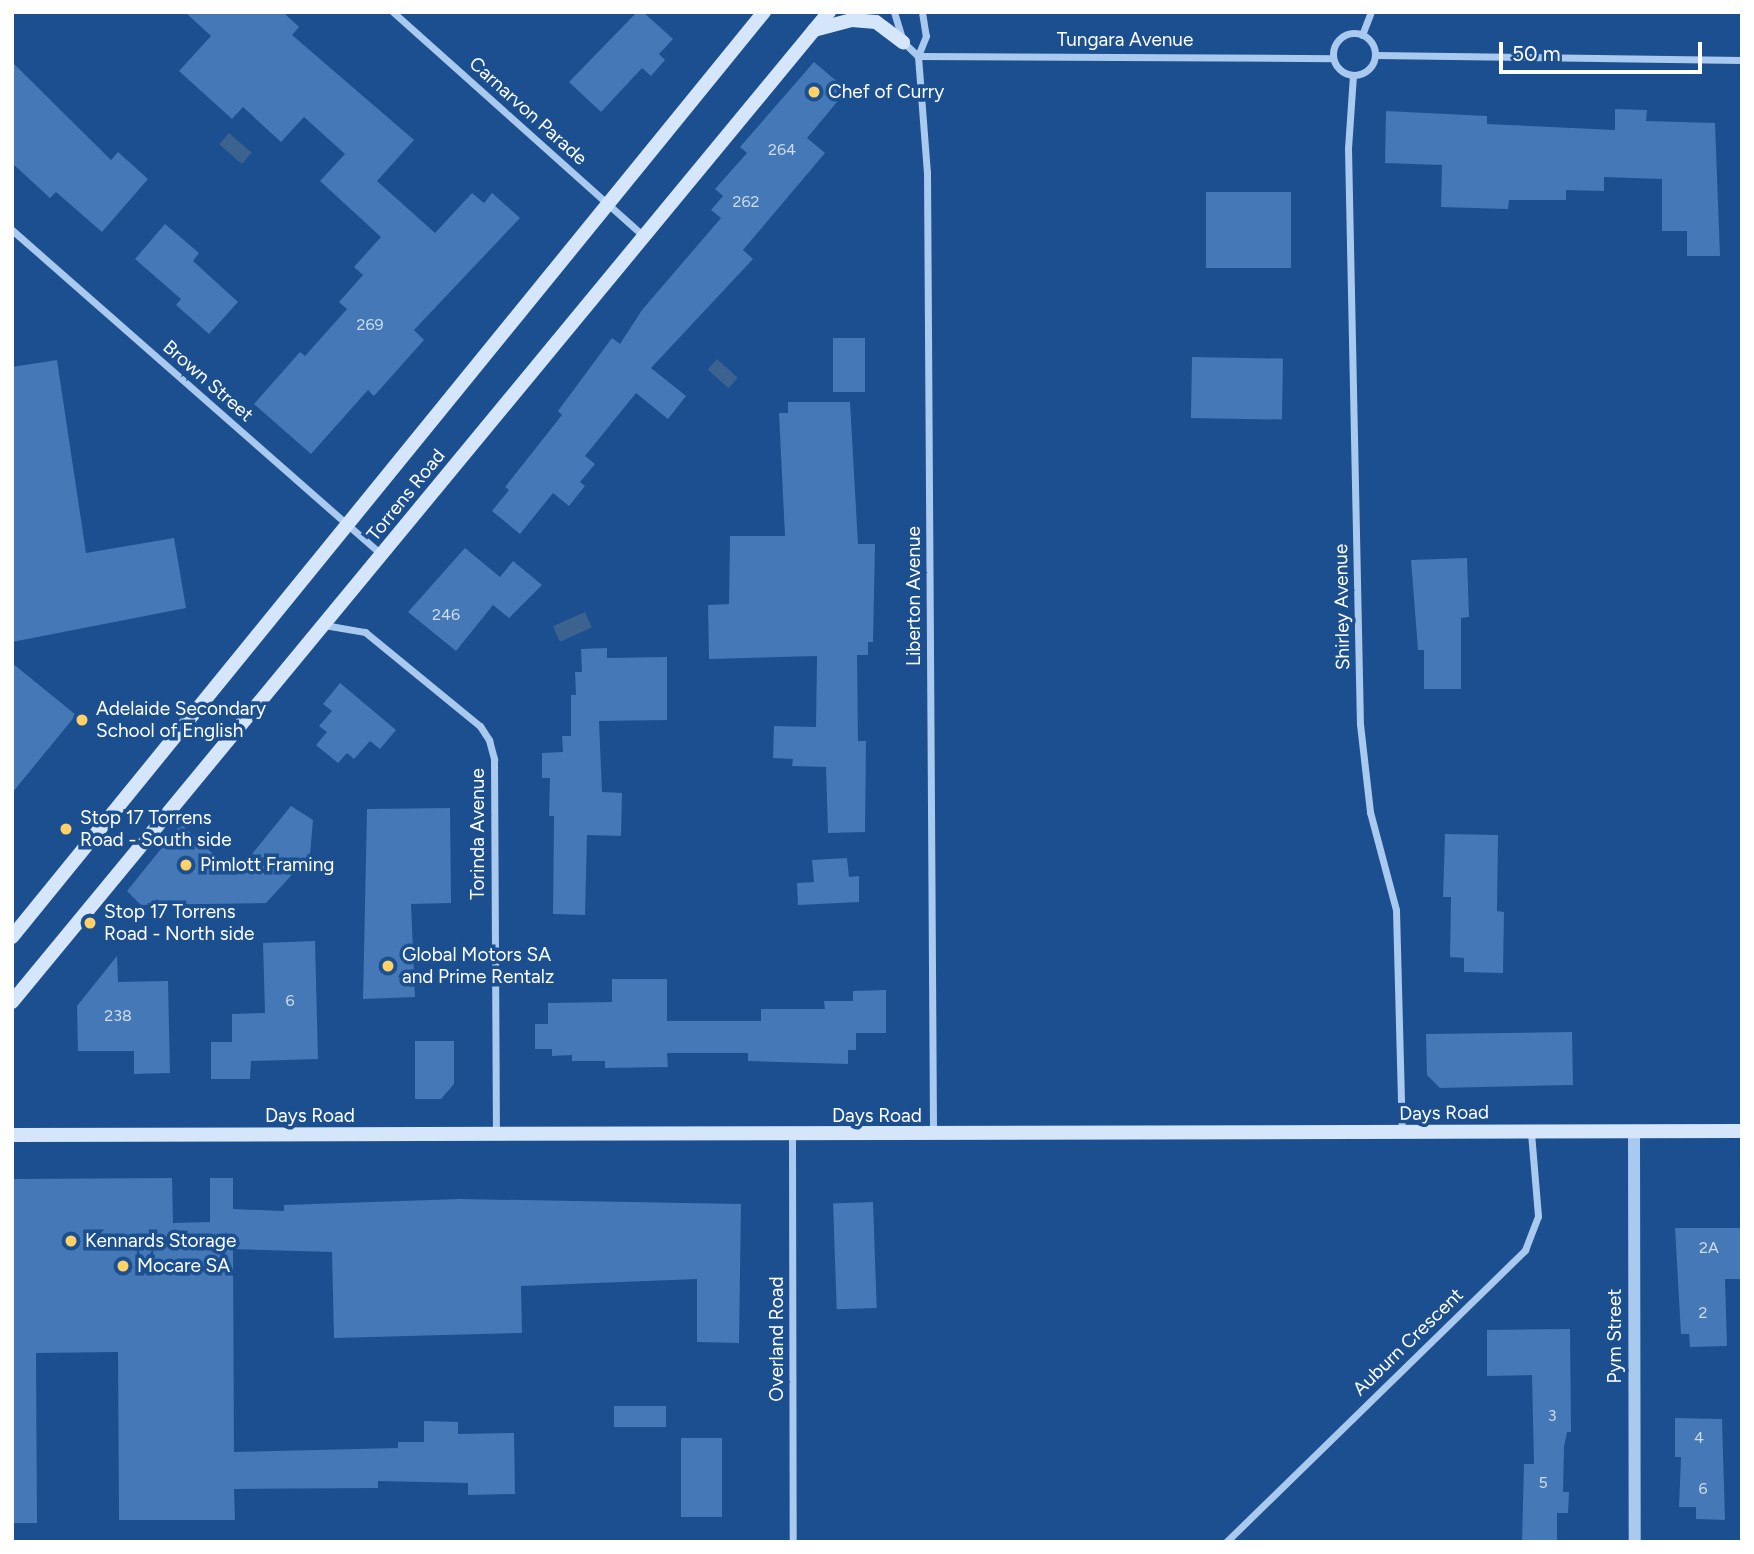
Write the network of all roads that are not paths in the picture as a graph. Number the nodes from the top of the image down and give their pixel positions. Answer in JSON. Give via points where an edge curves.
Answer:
{"nodes":[{"id":1,"x":393,"y":12,"type":"edge"},
{"id":2,"x":764,"y":12,"type":"edge"},
{"id":3,"x":829,"y":12,"type":"edge"},
{"id":4,"x":894,"y":12,"type":"edge"},
{"id":5,"x":922,"y":12,"type":"edge"},
{"id":6,"x":1371,"y":12,"type":"edge"},
{"id":7,"x":814,"y":30,"type":"junction"},
{"id":8,"x":1362,"y":35,"type":"junction"},
{"id":9,"x":903,"y":41,"type":"junction"},
{"id":10,"x":1375,"y":55,"type":"junction"},
{"id":11,"x":918,"y":56,"type":"junction"},
{"id":12,"x":1333,"y":58,"type":"junction"},
{"id":13,"x":1742,"y":60,"type":"edge"},
{"id":14,"x":1353,"y":75,"type":"junction"},
{"id":15,"x":607,"y":202,"type":"junction"},
{"id":16,"x":12,"y":230,"type":"edge"},
{"id":17,"x":642,"y":235,"type":"junction"},
{"id":18,"x":345,"y":523,"type":"junction"},
{"id":19,"x":382,"y":555,"type":"junction"},
{"id":20,"x":324,"y":625,"type":"junction"},
{"id":21,"x":12,"y":937,"type":"edge"},
{"id":22,"x":12,"y":1002,"type":"edge"},
{"id":23,"x":1634,"y":1131,"type":"junction"},
{"id":24,"x":1742,"y":1131,"type":"edge"},
{"id":25,"x":1531,"y":1132,"type":"junction"},
{"id":26,"x":1402,"y":1133,"type":"junction"},
{"id":27,"x":12,"y":1135,"type":"edge"},
{"id":28,"x":496,"y":1135,"type":"junction"},
{"id":29,"x":792,"y":1136,"type":"junction"},
{"id":30,"x":933,"y":1136,"type":"junction"},
{"id":31,"x":793,"y":1542,"type":"edge"},
{"id":32,"x":1226,"y":1542,"type":"edge"},
{"id":33,"x":1635,"y":1542,"type":"edge"}],
"edges":[{"from":1,"to":15,"type":"street","name":"Carnarvon Parade"},
{"from":2,"to":15,"type":"main road","name":"Torrens Road"},
{"from":3,"to":7,"type":"main road","name":"Torrens Road"},
{"from":4,"to":9,"type":"street"},
{"from":5,"to":11,"type":"street","name":"Liberton Avenue","via":[[926,36]]},
{"from":6,"to":8,"type":"street"},
{"from":7,"to":9,"type":"main road","via":[[852,20],[876,22]]},
{"from":7,"to":17,"type":"main road","name":"Torrens Road"},
{"from":8,"to":10,"type":"street","via":[[1372,43]]},
{"from":8,"to":12,"type":"street","via":[[1349,33],[1338,40]]},
{"from":9,"to":11,"type":"street"},
{"from":10,"to":13,"type":"street"},
{"from":10,"to":14,"type":"street","via":[[1366,72]]},
{"from":11,"to":12,"type":"street","name":"Tungara Avenue"},
{"from":11,"to":30,"type":"street","name":"Liberton Avenue","via":[[927,172]]},
{"from":12,"to":14,"type":"street","via":[[1340,71]]},
{"from":14,"to":26,"type":"street","name":"Shirley Avenue","via":[[1348,148],[1360,724],[1370,812],[1396,910]]},
{"from":15,"to":17,"type":"street","name":"Carnarvon Parade"},
{"from":15,"to":18,"type":"main road","name":"Torrens Road"},
{"from":16,"to":18,"type":"street","name":"Brown Street"},
{"from":17,"to":19,"type":"main road","name":"Torrens Road"},
{"from":18,"to":19,"type":"street","name":"Brown Street"},
{"from":18,"to":21,"type":"main road","name":"Torrens Road"},
{"from":19,"to":20,"type":"main road","name":"Torrens Road"},
{"from":20,"to":22,"type":"main road","name":"Torrens Road"},
{"from":20,"to":28,"type":"street","name":"Torinda Avenue","via":[[365,632],[480,726],[489,740],[494,759]]},
{"from":23,"to":24,"type":"main road","name":"Days Road"},
{"from":23,"to":25,"type":"main road","name":"Days Road"},
{"from":23,"to":33,"type":"street","name":"Pym Street"},
{"from":25,"to":26,"type":"main road","name":"Days Road"},
{"from":25,"to":32,"type":"street","name":"Auburn Crescent","via":[[1538,1216],[1525,1250]]},
{"from":26,"to":30,"type":"main road","name":"Days Road"},
{"from":27,"to":28,"type":"main road","name":"Days Road"},
{"from":28,"to":29,"type":"main road","name":"Days Road"},
{"from":29,"to":30,"type":"main road","name":"Days Road"},
{"from":29,"to":31,"type":"street","name":"Overland Road"}]}
